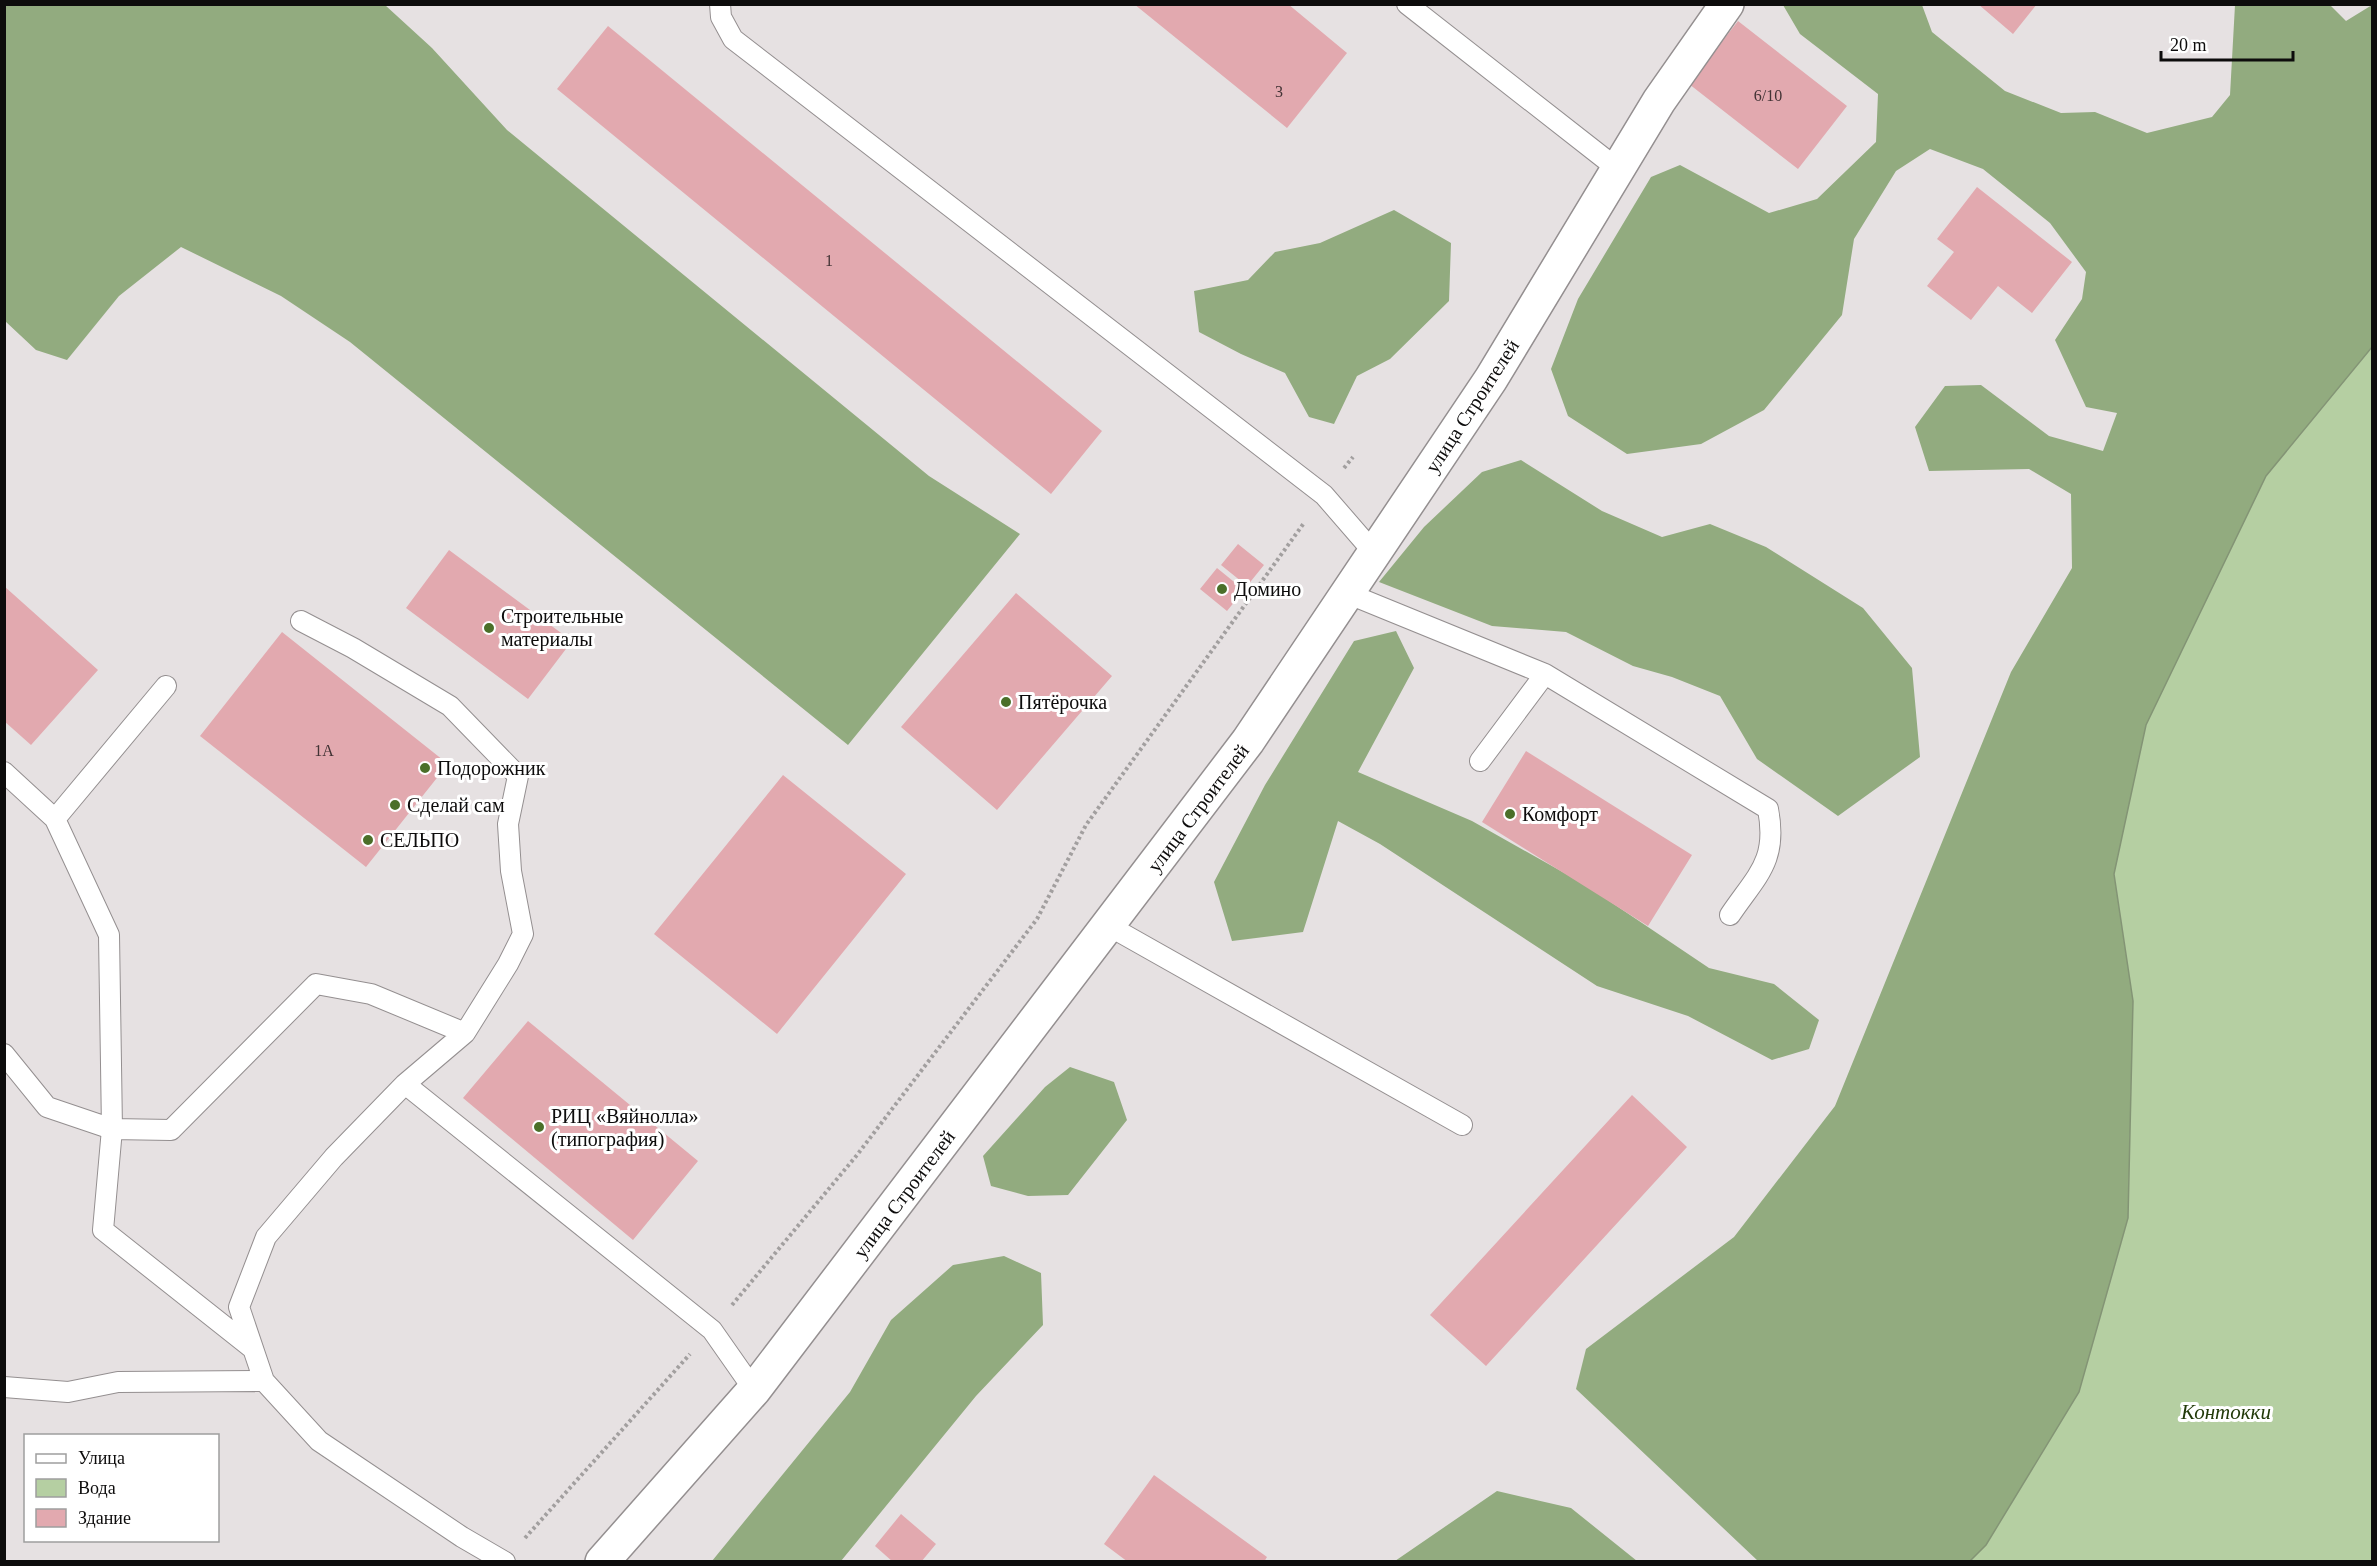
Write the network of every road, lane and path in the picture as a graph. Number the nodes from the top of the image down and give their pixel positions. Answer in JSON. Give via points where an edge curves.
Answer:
{"nodes":[{"id":1,"x":720,"y":4,"type":"edge"},
{"id":2,"x":1407,"y":4,"type":"edge"},
{"id":3,"x":1727,"y":4,"type":"edge"},
{"id":4,"x":1619,"y":170,"type":"junction"},
{"id":5,"x":1353,"y":457,"type":"dead end"},
{"id":6,"x":1324,"y":495,"type":"junction"},
{"id":7,"x":1376,"y":555,"type":"junction"},
{"id":8,"x":1349,"y":594,"type":"junction"},
{"id":9,"x":301,"y":621,"type":"dead end"},
{"id":10,"x":1545,"y":674,"type":"junction"},
{"id":11,"x":166,"y":686,"type":"dead end"},
{"id":12,"x":1480,"y":761,"type":"dead end"},
{"id":13,"x":4,"y":772,"type":"edge"},
{"id":14,"x":56,"y":819,"type":"junction"},
{"id":15,"x":1730,"y":915,"type":"dead end"},
{"id":16,"x":1109,"y":926,"type":"junction"},
{"id":17,"x":465,"y":1033,"type":"junction"},
{"id":18,"x":4,"y":1054,"type":"edge"},
{"id":19,"x":405,"y":1084,"type":"junction"},
{"id":20,"x":1462,"y":1125,"type":"dead end"},
{"id":21,"x":112,"y":1129,"type":"junction"},
{"id":22,"x":712,"y":1330,"type":"junction"},
{"id":23,"x":253,"y":1349,"type":"junction"},
{"id":24,"x":264,"y":1381,"type":"junction"},
{"id":25,"x":4,"y":1387,"type":"edge"},
{"id":26,"x":754,"y":1390,"type":"junction"},
{"id":27,"x":505,"y":1561,"type":"edge"},
{"id":28,"x":602,"y":1562,"type":"edge"}],
"edges":[{"from":1,"to":6,"type":"lane","via":[[721,17],[733,39]]},
{"from":2,"to":4,"type":"lane"},
{"from":3,"to":4,"type":"street","name":"улица Строителей","via":[[1659,101]]},
{"from":4,"to":7,"type":"street","name":"улица Строителей","via":[[1491,380]]},
{"from":5,"to":6,"type":"path"},
{"from":6,"to":7,"type":"lane"},
{"from":6,"to":22,"type":"path","via":[[1086,825],[1036,919],[856,1155]]},
{"from":7,"to":8,"type":"street","name":"улица Строителей"},
{"from":8,"to":10,"type":"lane"},
{"from":8,"to":16,"type":"street","name":"улица Строителей","via":[[1248,741]]},
{"from":9,"to":17,"type":"lane","via":[[450,706],[518,776],[508,824],[524,934]]},
{"from":10,"to":12,"type":"lane"},
{"from":10,"to":15,"type":"lane","via":[[1768,809],[1773,834],[1768,859]]},
{"from":11,"to":14,"type":"lane"},
{"from":13,"to":14,"type":"lane"},
{"from":14,"to":21,"type":"lane","via":[[109,935]]},
{"from":16,"to":20,"type":"lane"},
{"from":16,"to":26,"type":"street","name":"улица Строителей"},
{"from":17,"to":19,"type":"lane"},
{"from":17,"to":21,"type":"lane","via":[[371,994],[316,984],[171,1130]]},
{"from":18,"to":21,"type":"lane","via":[[47,1107]]},
{"from":19,"to":22,"type":"lane"},
{"from":19,"to":23,"type":"lane","via":[[333,1157],[266,1237],[239,1307]]},
{"from":21,"to":23,"type":"lane","via":[[103,1230]]},
{"from":22,"to":26,"type":"lane"},
{"from":22,"to":27,"type":"path"},
{"from":23,"to":24,"type":"lane"},
{"from":24,"to":25,"type":"lane","via":[[118,1382],[68,1392]]},
{"from":24,"to":27,"type":"lane","via":[[319,1441],[462,1537]]},
{"from":26,"to":28,"type":"street","name":"улица Строителей"}]}
